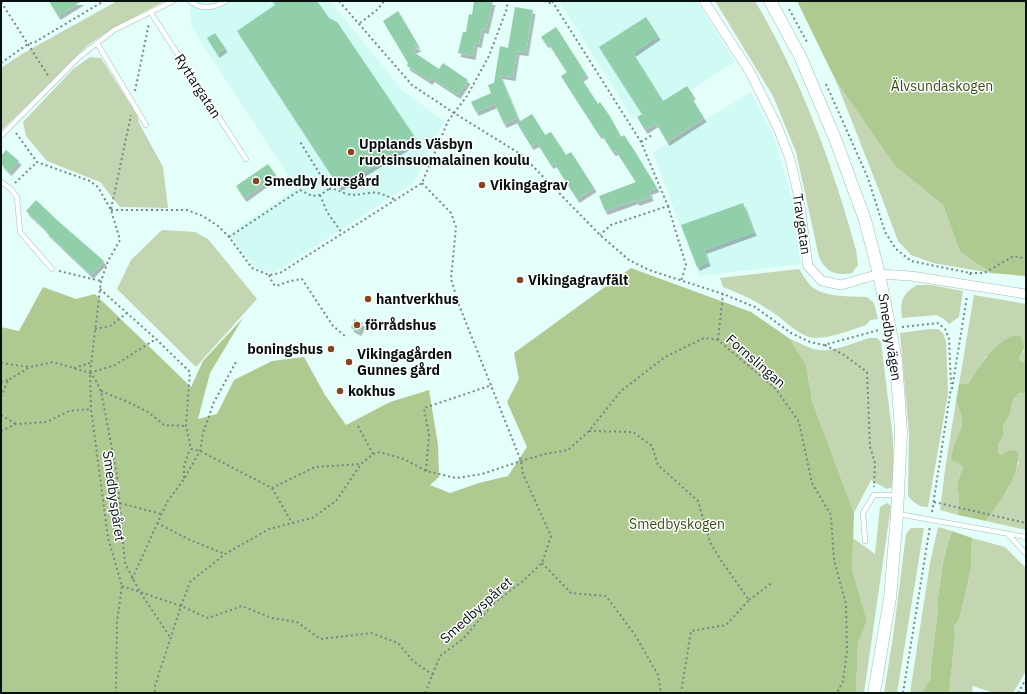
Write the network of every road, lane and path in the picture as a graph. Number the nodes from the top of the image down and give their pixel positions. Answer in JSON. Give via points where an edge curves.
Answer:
{"nodes":[{"id":1,"x":104,"y":1,"type":"edge"},
{"id":2,"x":173,"y":1,"type":"edge"},
{"id":3,"x":190,"y":1,"type":"edge"},
{"id":4,"x":226,"y":1,"type":"edge"},
{"id":5,"x":339,"y":1,"type":"edge"},
{"id":6,"x":384,"y":1,"type":"edge"},
{"id":7,"x":508,"y":1,"type":"edge"},
{"id":8,"x":544,"y":1,"type":"edge"},
{"id":9,"x":552,"y":1,"type":"edge"},
{"id":10,"x":704,"y":1,"type":"edge"},
{"id":11,"x":770,"y":1,"type":"edge"},
{"id":12,"x":1,"y":2,"type":"edge"},
{"id":13,"x":100,"y":2,"type":"edge"},
{"id":14,"x":554,"y":4,"type":"junction"},
{"id":15,"x":2,"y":7,"type":"edge"},
{"id":16,"x":788,"y":8,"type":"dead end"},
{"id":17,"x":151,"y":13,"type":"junction"},
{"id":18,"x":360,"y":24,"type":"junction"},
{"id":19,"x":97,"y":43,"type":"junction"},
{"id":20,"x":28,"y":44,"type":"junction"},
{"id":21,"x":810,"y":48,"type":"dead end"},
{"id":22,"x":1,"y":63,"type":"edge"},
{"id":23,"x":53,"y":83,"type":"junction"},
{"id":24,"x":826,"y":84,"type":"dead end"},
{"id":25,"x":454,"y":113,"type":"junction"},
{"id":26,"x":146,"y":125,"type":"dead end"},
{"id":27,"x":12,"y":127,"type":"junction"},
{"id":28,"x":652,"y":135,"type":"dead end"},
{"id":29,"x":1,"y":136,"type":"edge"},
{"id":30,"x":299,"y":140,"type":"dead end"},
{"id":31,"x":642,"y":142,"type":"junction"},
{"id":32,"x":246,"y":159,"type":"dead end"},
{"id":33,"x":37,"y":162,"type":"junction"},
{"id":34,"x":1,"y":182,"type":"edge"},
{"id":35,"x":422,"y":183,"type":"junction"},
{"id":36,"x":10,"y":188,"type":"junction"},
{"id":37,"x":329,"y":189,"type":"junction"},
{"id":38,"x":320,"y":195,"type":"junction"},
{"id":39,"x":396,"y":200,"type":"junction"},
{"id":40,"x":668,"y":206,"type":"junction"},
{"id":41,"x":111,"y":210,"type":"junction"},
{"id":42,"x":342,"y":233,"type":"junction"},
{"id":43,"x":600,"y":236,"type":"junction"},
{"id":44,"x":229,"y":237,"type":"junction"},
{"id":45,"x":1026,"y":259,"type":"edge"},
{"id":46,"x":52,"y":269,"type":"joint"},
{"id":47,"x":879,"y":274,"type":"junction"},
{"id":48,"x":970,"y":274,"type":"junction"},
{"id":49,"x":269,"y":275,"type":"junction"},
{"id":50,"x":100,"y":281,"type":"junction"},
{"id":51,"x":681,"y":281,"type":"junction"},
{"id":52,"x":968,"y":284,"type":"junction"},
{"id":53,"x":100,"y":289,"type":"junction"},
{"id":54,"x":723,"y":294,"type":"junction"},
{"id":55,"x":1026,"y":294,"type":"edge"},
{"id":56,"x":127,"y":313,"type":"junction"},
{"id":57,"x":901,"y":328,"type":"dead end"},
{"id":58,"x":94,"y":329,"type":"junction"},
{"id":59,"x":880,"y":330,"type":"dead end"},
{"id":60,"x":345,"y":336,"type":"dead end"},
{"id":61,"x":156,"y":339,"type":"junction"},
{"id":62,"x":718,"y":340,"type":"junction"},
{"id":63,"x":824,"y":345,"type":"junction"},
{"id":64,"x":237,"y":360,"type":"dead end"},
{"id":65,"x":1,"y":363,"type":"edge"},
{"id":66,"x":90,"y":363,"type":"junction"},
{"id":67,"x":30,"y":368,"type":"junction"},
{"id":68,"x":73,"y":368,"type":"junction"},
{"id":69,"x":90,"y":373,"type":"junction"},
{"id":70,"x":8,"y":380,"type":"junction"},
{"id":71,"x":1,"y":382,"type":"edge"},
{"id":72,"x":492,"y":385,"type":"junction"},
{"id":73,"x":952,"y":389,"type":"junction"},
{"id":74,"x":101,"y":392,"type":"junction"},
{"id":75,"x":1,"y":396,"type":"edge"},
{"id":76,"x":91,"y":409,"type":"junction"},
{"id":77,"x":1,"y":415,"type":"edge"},
{"id":78,"x":16,"y":424,"type":"junction"},
{"id":79,"x":186,"y":426,"type":"junction"},
{"id":80,"x":358,"y":426,"type":"dead end"},
{"id":81,"x":1,"y":430,"type":"edge"},
{"id":82,"x":589,"y":431,"type":"junction"},
{"id":83,"x":191,"y":449,"type":"junction"},
{"id":84,"x":200,"y":451,"type":"junction"},
{"id":85,"x":373,"y":454,"type":"junction"},
{"id":86,"x":521,"y":461,"type":"junction"},
{"id":87,"x":360,"y":464,"type":"junction"},
{"id":88,"x":426,"y":471,"type":"junction"},
{"id":89,"x":184,"y":479,"type":"junction"},
{"id":90,"x":272,"y":488,"type":"junction"},
{"id":91,"x":874,"y":495,"type":"junction"},
{"id":92,"x":899,"y":495,"type":"junction"},
{"id":93,"x":934,"y":502,"type":"junction"},
{"id":94,"x":120,"y":503,"type":"junction"},
{"id":95,"x":161,"y":514,"type":"junction"},
{"id":96,"x":897,"y":514,"type":"junction"},
{"id":97,"x":931,"y":519,"type":"junction"},
{"id":98,"x":157,"y":523,"type":"junction"},
{"id":99,"x":292,"y":523,"type":"junction"},
{"id":100,"x":1026,"y":524,"type":"edge"},
{"id":101,"x":1008,"y":534,"type":"junction"},
{"id":102,"x":1026,"y":537,"type":"edge"},
{"id":103,"x":865,"y":542,"type":"dead end"},
{"id":104,"x":225,"y":554,"type":"junction"},
{"id":105,"x":1026,"y":554,"type":"edge"},
{"id":106,"x":542,"y":563,"type":"junction"},
{"id":107,"x":132,"y":579,"type":"junction"},
{"id":108,"x":773,"y":582,"type":"dead end"},
{"id":109,"x":122,"y":586,"type":"junction"},
{"id":110,"x":140,"y":592,"type":"junction"},
{"id":111,"x":749,"y":600,"type":"junction"},
{"id":112,"x":181,"y":606,"type":"junction"},
{"id":113,"x":170,"y":636,"type":"junction"},
{"id":114,"x":432,"y":674,"type":"junction"},
{"id":115,"x":1026,"y":679,"type":"edge"},
{"id":116,"x":116,"y":693,"type":"edge"},
{"id":117,"x":155,"y":693,"type":"edge"},
{"id":118,"x":425,"y":693,"type":"edge"},
{"id":119,"x":660,"y":693,"type":"edge"},
{"id":120,"x":681,"y":693,"type":"edge"},
{"id":121,"x":837,"y":693,"type":"edge"},
{"id":122,"x":874,"y":693,"type":"edge"},
{"id":123,"x":903,"y":693,"type":"edge"},
{"id":124,"x":1018,"y":693,"type":"edge"}],
"edges":[{"from":1,"to":13,"type":"path"},
{"from":2,"to":17,"type":"lane"},
{"from":3,"to":4,"type":"lane","via":[[197,6],[216,6]]},
{"from":5,"to":18,"type":"path"},
{"from":6,"to":18,"type":"path"},
{"from":7,"to":25,"type":"path","via":[[489,56],[467,96]]},
{"from":8,"to":14,"type":"path"},
{"from":9,"to":14,"type":"path"},
{"from":10,"to":47,"type":"street","name":"Travgatan","via":[[750,72],[778,128],[790,159],[799,198],[808,266],[822,281],[841,285]]},
{"from":11,"to":47,"type":"street","name":"Smedbyvägen","via":[[800,56],[836,141],[865,220]]},
{"from":12,"to":15,"type":"path"},
{"from":13,"to":20,"type":"path"},
{"from":14,"to":31,"type":"path"},
{"from":15,"to":20,"type":"path"},
{"from":16,"to":21,"type":"path"},
{"from":17,"to":19,"type":"lane","via":[[114,30]]},
{"from":17,"to":32,"type":"lane","name":"Ryttargatan"},
{"from":18,"to":25,"type":"path","via":[[412,85]]},
{"from":19,"to":23,"type":"lane"},
{"from":19,"to":26,"type":"lane"},
{"from":20,"to":22,"type":"path"},
{"from":20,"to":23,"type":"path"},
{"from":23,"to":27,"type":"lane"},
{"from":24,"to":48,"type":"path","via":[[868,178],[885,232],[896,249],[911,261]]},
{"from":25,"to":35,"type":"path","via":[[448,121]]},
{"from":25,"to":43,"type":"path","via":[[522,155]]},
{"from":27,"to":29,"type":"lane"},
{"from":27,"to":33,"type":"path"},
{"from":28,"to":31,"type":"path"},
{"from":30,"to":37,"type":"path"},
{"from":31,"to":40,"type":"path"},
{"from":33,"to":36,"type":"path"},
{"from":33,"to":41,"type":"path","via":[[90,181],[98,187]]},
{"from":34,"to":36,"type":"lane"},
{"from":35,"to":39,"type":"path"},
{"from":35,"to":72,"type":"path","name":"Smedbyspåret","via":[[451,213],[456,227],[451,279],[459,306]]},
{"from":36,"to":46,"type":"lane","via":[[17,197],[20,232]]},
{"from":37,"to":38,"type":"path"},
{"from":37,"to":39,"type":"path","via":[[335,188],[345,194],[380,193]]},
{"from":38,"to":42,"type":"path","via":[[326,212]]},
{"from":38,"to":44,"type":"path","via":[[312,196],[300,190]]},
{"from":39,"to":42,"type":"path"},
{"from":40,"to":43,"type":"path","via":[[611,225]]},
{"from":40,"to":51,"type":"path","via":[[686,265]]},
{"from":41,"to":44,"type":"path","via":[[187,210],[203,216]]},
{"from":41,"to":50,"type":"path","via":[[120,240]]},
{"from":42,"to":49,"type":"path","via":[[280,273]]},
{"from":43,"to":51,"type":"path","via":[[629,260]]},
{"from":44,"to":49,"type":"path","via":[[252,268]]},
{"from":45,"to":48,"type":"path","via":[[1014,256],[984,273]]},
{"from":46,"to":50,"type":"path"},
{"from":47,"to":52,"type":"street","name":"Travgatan"},
{"from":47,"to":92,"type":"street","name":"Smedbyvägen","via":[[896,368],[901,432]]},
{"from":48,"to":52,"type":"path"},
{"from":49,"to":60,"type":"path","via":[[276,286],[302,279],[333,326]]},
{"from":50,"to":53,"type":"path"},
{"from":51,"to":54,"type":"path"},
{"from":52,"to":55,"type":"street","name":"Travgatan"},
{"from":52,"to":73,"type":"path"},
{"from":53,"to":56,"type":"path"},
{"from":53,"to":58,"type":"path"},
{"from":54,"to":62,"type":"path"},
{"from":54,"to":63,"type":"path","via":[[755,307],[791,333]]},
{"from":56,"to":58,"type":"path","via":[[110,326]]},
{"from":56,"to":61,"type":"path"},
{"from":57,"to":73,"type":"path","via":[[938,323],[945,329],[949,339]]},
{"from":58,"to":66,"type":"path"},
{"from":59,"to":63,"type":"path"},
{"from":61,"to":69,"type":"path","via":[[115,365]]},
{"from":61,"to":79,"type":"path","via":[[190,372]]},
{"from":62,"to":82,"type":"path","name":"Fornslingan","via":[[704,338],[665,357],[621,390]]},
{"from":62,"to":121,"type":"path","name":"Fornslingan","via":[[776,389],[799,422],[812,483],[831,515],[834,560],[846,604],[843,681]]},
{"from":63,"to":91,"type":"path","via":[[844,355],[867,372]]},
{"from":64,"to":84,"type":"path","via":[[214,402],[203,433]]},
{"from":65,"to":67,"type":"path"},
{"from":66,"to":68,"type":"path"},
{"from":66,"to":69,"type":"path"},
{"from":67,"to":68,"type":"path","via":[[53,362]]},
{"from":67,"to":70,"type":"path"},
{"from":68,"to":69,"type":"path"},
{"from":69,"to":74,"type":"path","name":"Smedbyspåret"},
{"from":69,"to":76,"type":"path","name":"Smedbyspåret"},
{"from":70,"to":71,"type":"path"},
{"from":70,"to":75,"type":"path"},
{"from":72,"to":86,"type":"path","name":"Smedbyspåret"},
{"from":72,"to":88,"type":"path","via":[[424,408],[429,435]]},
{"from":73,"to":93,"type":"path"},
{"from":74,"to":79,"type":"path","via":[[148,412],[164,425]]},
{"from":74,"to":94,"type":"path","name":"Smedbyspåret"},
{"from":76,"to":78,"type":"path","via":[[69,411],[47,422]]},
{"from":76,"to":109,"type":"path","name":"Smedbyspåret","via":[[108,538]]},
{"from":77,"to":78,"type":"path"},
{"from":78,"to":81,"type":"path"},
{"from":79,"to":83,"type":"path"},
{"from":80,"to":85,"type":"path"},
{"from":82,"to":86,"type":"path","name":"Fornslingan","via":[[568,450]]},
{"from":82,"to":111,"type":"path","via":[[633,432],[652,446],[658,465],[698,501],[710,542]]},
{"from":83,"to":84,"type":"path"},
{"from":83,"to":89,"type":"path","via":[[184,466]]},
{"from":84,"to":89,"type":"path"},
{"from":84,"to":90,"type":"path"},
{"from":85,"to":87,"type":"path"},
{"from":85,"to":88,"type":"path","via":[[380,452],[404,459]]},
{"from":86,"to":88,"type":"path","via":[[482,474],[456,478]]},
{"from":86,"to":106,"type":"path","name":"Smedbyspåret","via":[[523,474],[551,536]]},
{"from":87,"to":90,"type":"path","via":[[315,467]]},
{"from":87,"to":99,"type":"path","via":[[336,501],[312,518]]},
{"from":89,"to":95,"type":"path"},
{"from":90,"to":99,"type":"path"},
{"from":91,"to":92,"type":"lane"},
{"from":91,"to":103,"type":"lane","via":[[863,513]]},
{"from":92,"to":96,"type":"street","name":"Smedbyvägen"},
{"from":93,"to":97,"type":"path"},
{"from":93,"to":100,"type":"path"},
{"from":94,"to":95,"type":"path"},
{"from":94,"to":107,"type":"path","name":"Smedbyspåret","via":[[125,563]]},
{"from":95,"to":98,"type":"path"},
{"from":96,"to":97,"type":"lane"},
{"from":96,"to":122,"type":"street","name":"Smedbyvägen","via":[[890,598]]},
{"from":97,"to":101,"type":"lane"},
{"from":97,"to":123,"type":"path"},
{"from":98,"to":104,"type":"path"},
{"from":98,"to":107,"type":"path"},
{"from":99,"to":104,"type":"path","via":[[269,529]]},
{"from":101,"to":102,"type":"lane"},
{"from":101,"to":105,"type":"lane"},
{"from":104,"to":112,"type":"path","via":[[190,582]]},
{"from":106,"to":114,"type":"path","name":"Smedbyspåret","via":[[493,604],[463,639],[440,656]]},
{"from":106,"to":119,"type":"path","via":[[571,593],[606,596],[635,635],[658,675]]},
{"from":107,"to":110,"type":"path","name":"Smedbyspåret"},
{"from":108,"to":111,"type":"path"},
{"from":109,"to":110,"type":"path"},
{"from":109,"to":116,"type":"path","name":"Smedbyspåret","via":[[117,622]]},
{"from":110,"to":112,"type":"path"},
{"from":110,"to":113,"type":"path","name":"Smedbyspåret"},
{"from":111,"to":120,"type":"path","via":[[726,625],[691,631]]},
{"from":112,"to":113,"type":"path"},
{"from":112,"to":114,"type":"path","via":[[208,618],[242,606],[272,618],[297,622],[320,639],[371,634],[398,643],[413,661]]},
{"from":113,"to":117,"type":"path"},
{"from":114,"to":118,"type":"path","name":"Smedbyspåret"},
{"from":115,"to":124,"type":"path"}]}
